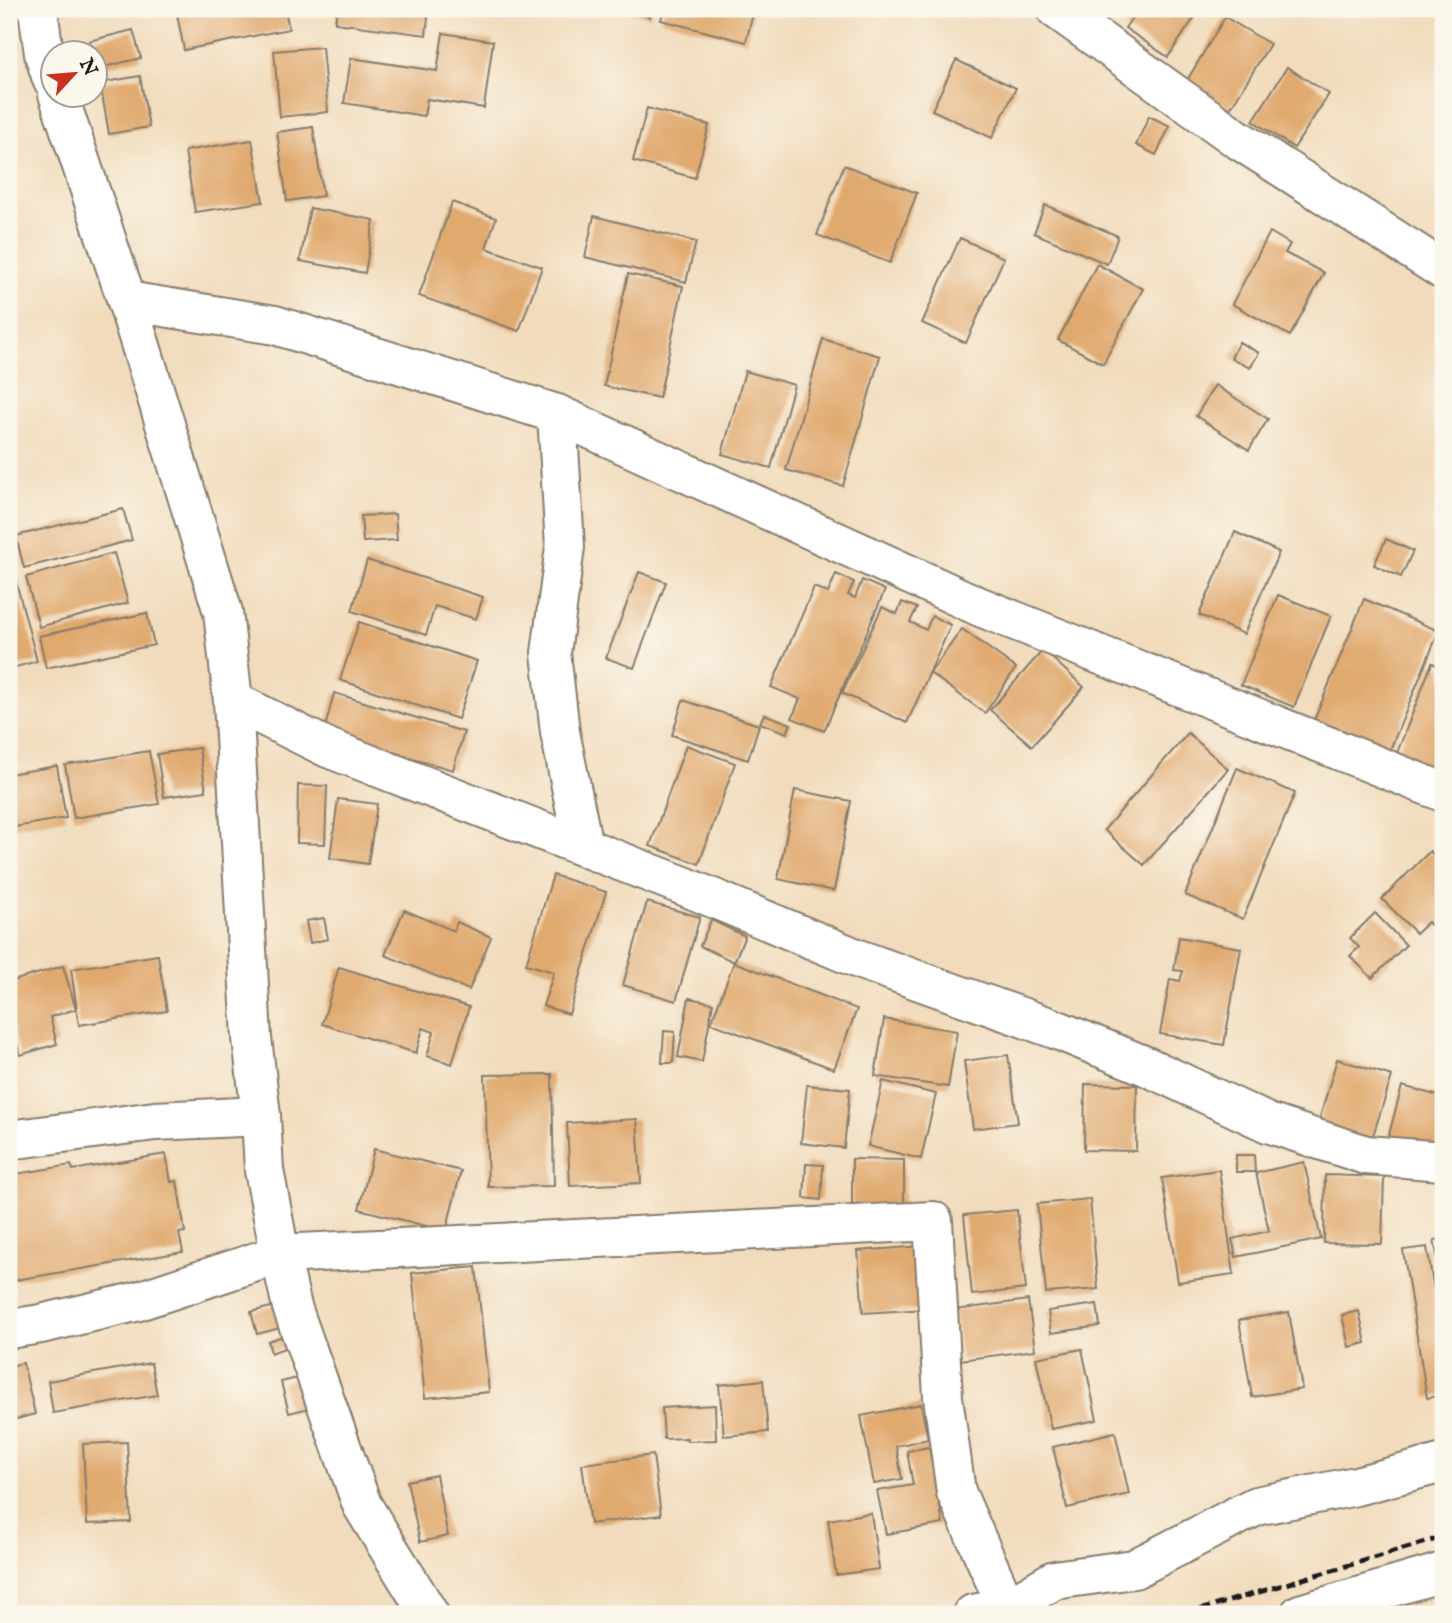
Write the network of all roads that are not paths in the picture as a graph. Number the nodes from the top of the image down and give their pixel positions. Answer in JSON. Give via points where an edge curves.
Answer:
{"nodes":[{"id":1,"x":37,"y":9,"type":"edge"},
{"id":2,"x":1056,"y":9,"type":"edge"},
{"id":3,"x":42,"y":38,"type":"edge"},
{"id":4,"x":63,"y":108,"type":"edge"},
{"id":5,"x":1443,"y":270,"type":"edge"},
{"id":6,"x":127,"y":301,"type":"junction"},
{"id":7,"x":557,"y":414,"type":"junction"},
{"id":8,"x":233,"y":701,"type":"junction"},
{"id":9,"x":1443,"y":792,"type":"edge"},
{"id":10,"x":583,"y":846,"type":"junction"},
{"id":11,"x":261,"y":1116,"type":"junction"},
{"id":12,"x":9,"y":1140,"type":"edge"},
{"id":13,"x":1443,"y":1161,"type":"edge"},
{"id":14,"x":280,"y":1254,"type":"junction"},
{"id":15,"x":9,"y":1329,"type":"edge"},
{"id":16,"x":1443,"y":1463,"type":"edge"},
{"id":17,"x":1443,"y":1572,"type":"edge"},
{"id":18,"x":990,"y":1611,"type":"edge"},
{"id":19,"x":429,"y":1614,"type":"edge"},
{"id":20,"x":1300,"y":1614,"type":"edge"}],
"edges":[{"from":1,"to":3,"type":"street"},
{"from":2,"to":5,"type":"street","via":[[1236,138]]},
{"from":4,"to":6,"type":"street"},
{"from":6,"to":7,"type":"street","via":[[275,326]]},
{"from":6,"to":8,"type":"street","via":[[223,612]]},
{"from":7,"to":9,"type":"street","via":[[978,606]]},
{"from":7,"to":10,"type":"street","via":[[565,547],[551,653],[560,732]]},
{"from":8,"to":10,"type":"street","via":[[328,748]]},
{"from":8,"to":11,"type":"street","via":[[252,1038]]},
{"from":10,"to":13,"type":"street","via":[[860,960],[1055,1029],[1268,1123],[1366,1155]]},
{"from":11,"to":12,"type":"street","via":[[155,1122]]},
{"from":11,"to":14,"type":"street","via":[[264,1170]]},
{"from":14,"to":15,"type":"street","via":[[135,1302]]},
{"from":14,"to":18,"type":"street","via":[[933,1221],[943,1397],[956,1492]]},
{"from":14,"to":19,"type":"street","via":[[292,1307],[362,1505]]},
{"from":16,"to":18,"type":"street","via":[[1256,1506],[1134,1569],[1054,1580]]},
{"from":17,"to":20,"type":"street"}]}
